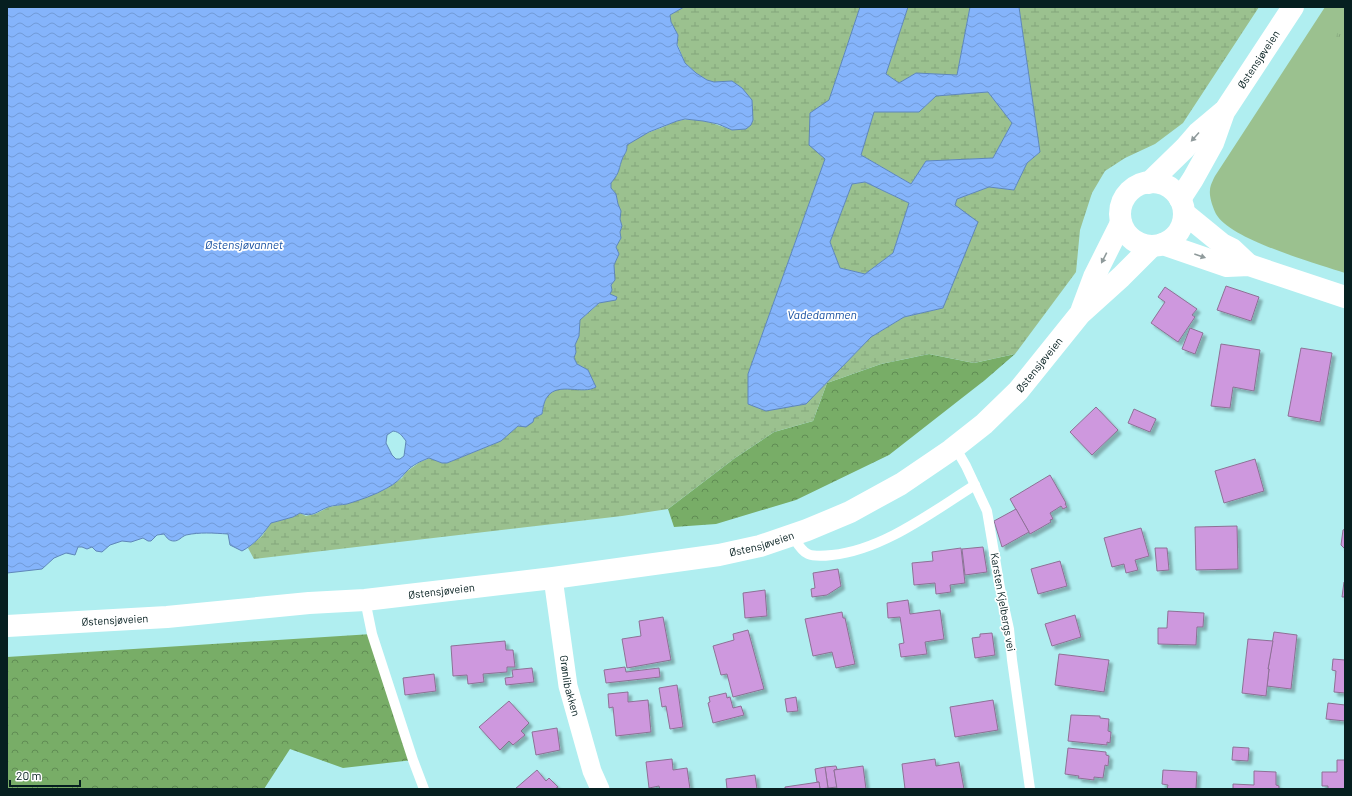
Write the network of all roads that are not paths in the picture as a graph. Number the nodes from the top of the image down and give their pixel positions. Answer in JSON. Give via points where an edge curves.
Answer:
{"nodes":[{"id":1,"x":1293,"y":7,"type":"edge"},
{"id":2,"x":1224,"y":112,"type":"junction"},
{"id":3,"x":1149,"y":182,"type":"junction"},
{"id":4,"x":1182,"y":206,"type":"junction"},
{"id":5,"x":1121,"y":223,"type":"junction"},
{"id":6,"x":1158,"y":245,"type":"junction"},
{"id":7,"x":1249,"y":265,"type":"junction"},
{"id":8,"x":1345,"y":297,"type":"edge"},
{"id":9,"x":1080,"y":314,"type":"junction"},
{"id":10,"x":955,"y":447,"type":"junction"},
{"id":11,"x":974,"y":485,"type":"junction"},
{"id":12,"x":792,"y":535,"type":"junction"},
{"id":13,"x":553,"y":578,"type":"junction"},
{"id":14,"x":365,"y":600,"type":"junction"},
{"id":15,"x":7,"y":626,"type":"edge"},
{"id":16,"x":424,"y":789,"type":"edge"},
{"id":17,"x":600,"y":789,"type":"edge"},
{"id":18,"x":1030,"y":789,"type":"edge"}],
"edges":[{"from":1,"to":2,"type":"main road","name":"Østensjøveien"},
{"from":2,"to":3,"type":"main road","name":"Østensjøveien","one_way":true},
{"from":2,"to":4,"type":"main road","name":"Østensjøveien","via":[[1213,143],[1193,179]]},
{"from":3,"to":4,"type":"main road","via":[[1170,188]]},
{"from":3,"to":5,"type":"main road","name":"Østensjøveien","via":[[1132,189],[1126,196],[1121,205]]},
{"from":4,"to":6,"type":"main road","name":"Østensjøveien","via":[[1181,228],[1176,235]]},
{"from":4,"to":7,"type":"main road","via":[[1222,244],[1232,249]]},
{"from":5,"to":6,"type":"main road","via":[[1133,240],[1144,245]]},
{"from":5,"to":9,"type":"main road","name":"Østensjøveien","one_way":true,"via":[[1094,277]]},
{"from":6,"to":7,"type":"main road","one_way":true,"via":[[1227,266]]},
{"from":6,"to":9,"type":"main road","name":"Østensjøveien"},
{"from":7,"to":8,"type":"main road"},
{"from":9,"to":10,"type":"main road","name":"Østensjøveien","via":[[1018,391],[984,424]]},
{"from":10,"to":11,"type":"lane","name":"Karsten Kjelbergs vei"},
{"from":10,"to":12,"type":"main road","name":"Østensjøveien","via":[[901,484],[850,512]]},
{"from":11,"to":12,"type":"lane","via":[[906,528],[884,539],[840,554],[814,556],[806,553]]},
{"from":11,"to":18,"type":"lane","name":"Karsten Kjelbergs vei","via":[[987,511],[1008,623]]},
{"from":12,"to":13,"type":"main road","name":"Østensjøveien","via":[[760,546],[719,555]]},
{"from":13,"to":14,"type":"main road","name":"Østensjøveien"},
{"from":13,"to":17,"type":"street","name":"Grønlibakken","via":[[568,686],[592,771]]},
{"from":14,"to":15,"type":"main road","name":"Østensjøveien","via":[[167,617]]},
{"from":14,"to":16,"type":"lane","via":[[372,634]]}]}
